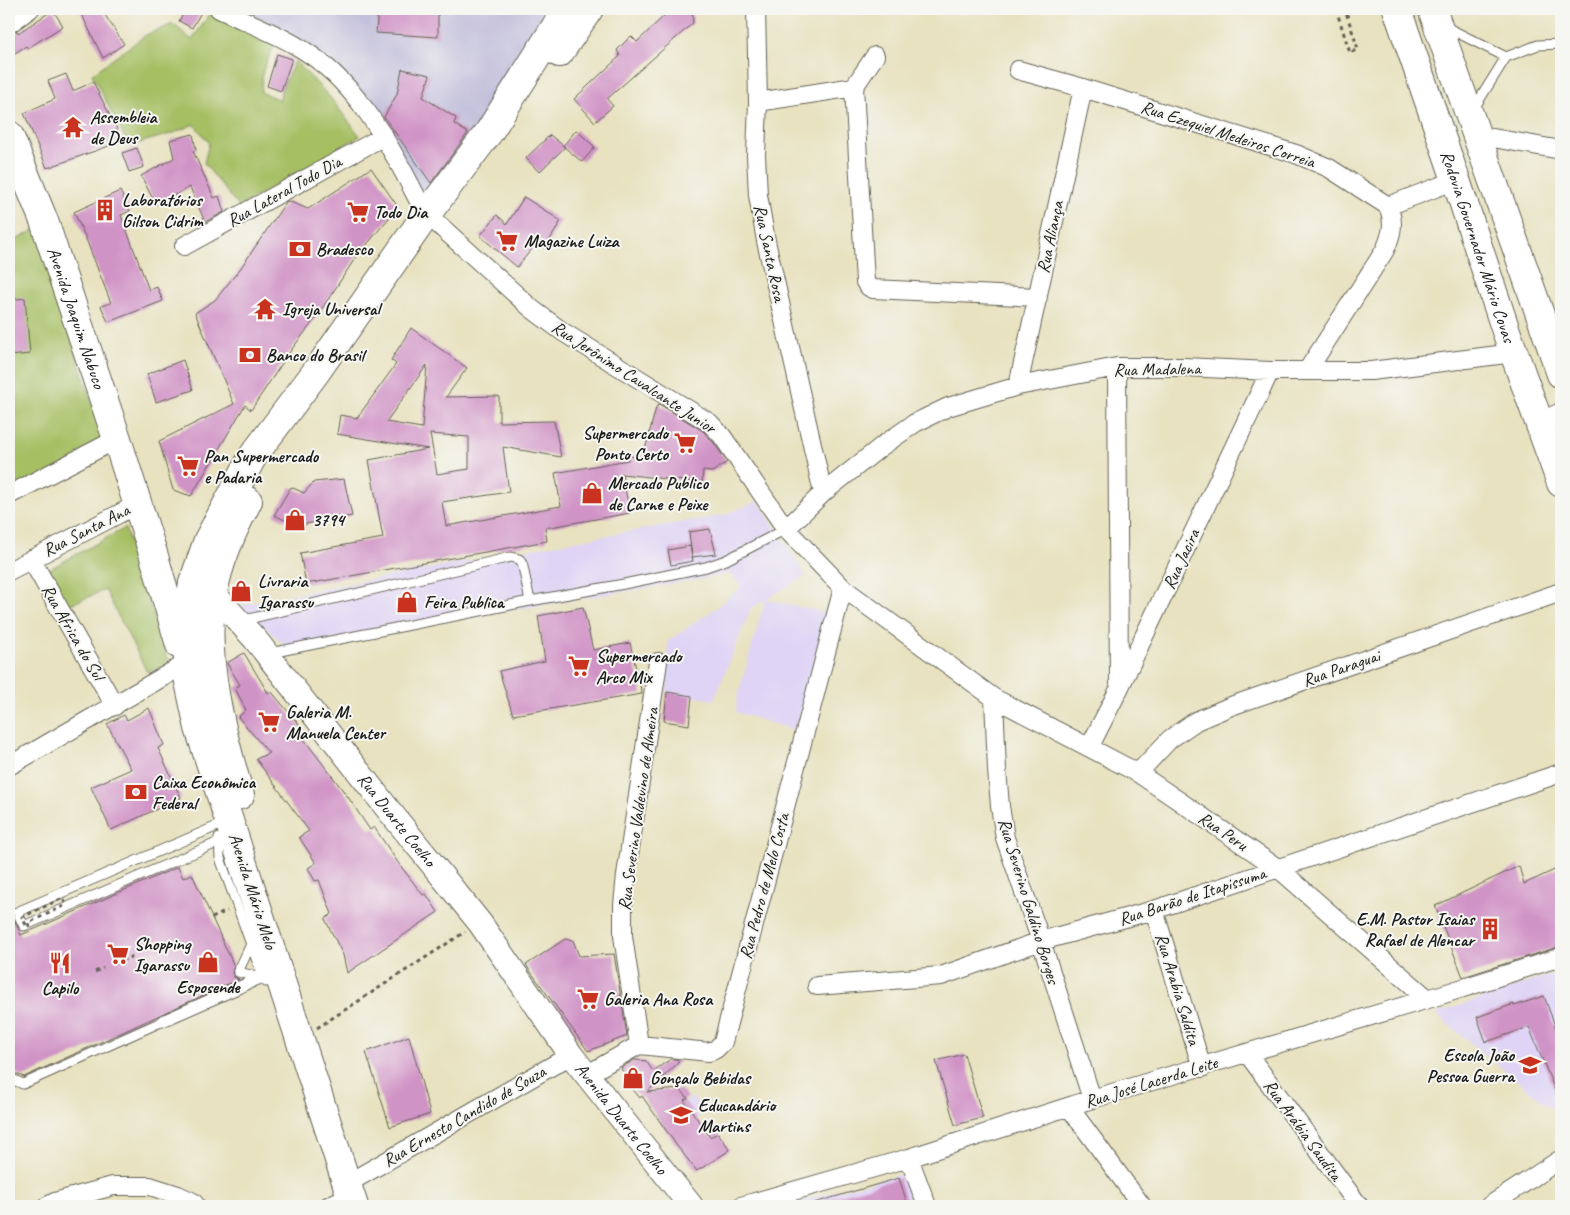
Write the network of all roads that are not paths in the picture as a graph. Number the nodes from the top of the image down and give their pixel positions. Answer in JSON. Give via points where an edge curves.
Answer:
{"nodes":[{"id":1,"x":30,"y":9,"type":"edge"},
{"id":2,"x":219,"y":9,"type":"edge"},
{"id":3,"x":565,"y":9,"type":"edge"},
{"id":4,"x":589,"y":9,"type":"edge"},
{"id":5,"x":756,"y":9,"type":"edge"},
{"id":6,"x":1397,"y":9,"type":"edge"},
{"id":7,"x":1434,"y":16,"type":"edge"},
{"id":8,"x":9,"y":24,"type":"edge"},
{"id":9,"x":1561,"y":44,"type":"edge"},
{"id":10,"x":875,"y":56,"type":"dead end"},
{"id":11,"x":1506,"y":57,"type":"junction"},
{"id":12,"x":1018,"y":70,"type":"dead end"},
{"id":13,"x":854,"y":87,"type":"junction"},
{"id":14,"x":1082,"y":88,"type":"junction"},
{"id":15,"x":758,"y":102,"type":"junction"},
{"id":16,"x":1472,"y":125,"type":"junction"},
{"id":17,"x":9,"y":134,"type":"edge"},
{"id":18,"x":384,"y":136,"type":"junction"},
{"id":19,"x":1561,"y":153,"type":"edge"},
{"id":20,"x":1456,"y":180,"type":"junction"},
{"id":21,"x":1388,"y":206,"type":"junction"},
{"id":22,"x":433,"y":220,"type":"junction"},
{"id":23,"x":184,"y":246,"type":"dead end"},
{"id":24,"x":1038,"y":297,"type":"junction"},
{"id":25,"x":1514,"y":353,"type":"junction"},
{"id":26,"x":1116,"y":367,"type":"junction"},
{"id":27,"x":1307,"y":371,"type":"junction"},
{"id":28,"x":1270,"y":372,"type":"junction"},
{"id":29,"x":1561,"y":374,"type":"edge"},
{"id":30,"x":1018,"y":386,"type":"junction"},
{"id":31,"x":1550,"y":417,"type":"edge"},
{"id":32,"x":117,"y":439,"type":"junction"},
{"id":33,"x":1561,"y":483,"type":"edge"},
{"id":34,"x":823,"y":493,"type":"junction"},
{"id":35,"x":9,"y":495,"type":"edge"},
{"id":36,"x":138,"y":504,"type":"junction"},
{"id":37,"x":786,"y":529,"type":"junction"},
{"id":38,"x":154,"y":553,"type":"junction"},
{"id":39,"x":31,"y":559,"type":"junction"},
{"id":40,"x":9,"y":571,"type":"edge"},
{"id":41,"x":203,"y":588,"type":"junction"},
{"id":42,"x":843,"y":588,"type":"junction"},
{"id":43,"x":1561,"y":592,"type":"edge"},
{"id":44,"x":530,"y":601,"type":"junction"},
{"id":45,"x":239,"y":622,"type":"junction"},
{"id":46,"x":267,"y":654,"type":"junction"},
{"id":47,"x":658,"y":662,"type":"dead end"},
{"id":48,"x":187,"y":663,"type":"junction"},
{"id":49,"x":1119,"y":689,"type":"junction"},
{"id":50,"x":994,"y":698,"type":"junction"},
{"id":51,"x":115,"y":706,"type":"junction"},
{"id":52,"x":1090,"y":746,"type":"junction"},
{"id":53,"x":10,"y":761,"type":"edge"},
{"id":54,"x":1138,"y":773,"type":"junction"},
{"id":55,"x":1561,"y":774,"type":"edge"},
{"id":56,"x":224,"y":817,"type":"junction"},
{"id":57,"x":219,"y":842,"type":"junction"},
{"id":58,"x":1279,"y":868,"type":"junction"},
{"id":59,"x":1154,"y":910,"type":"junction"},
{"id":60,"x":1041,"y":941,"type":"junction"},
{"id":61,"x":251,"y":944,"type":"junction"},
{"id":62,"x":1561,"y":957,"type":"edge"},
{"id":63,"x":263,"y":978,"type":"junction"},
{"id":64,"x":817,"y":986,"type":"dead end"},
{"id":65,"x":279,"y":997,"type":"junction"},
{"id":66,"x":1428,"y":999,"type":"junction"},
{"id":67,"x":639,"y":1045,"type":"junction"},
{"id":68,"x":1247,"y":1053,"type":"junction"},
{"id":69,"x":571,"y":1055,"type":"junction"},
{"id":70,"x":1202,"y":1068,"type":"junction"},
{"id":71,"x":588,"y":1074,"type":"junction"},
{"id":72,"x":9,"y":1078,"type":"edge"},
{"id":73,"x":1092,"y":1099,"type":"junction"},
{"id":74,"x":1069,"y":1107,"type":"junction"},
{"id":75,"x":909,"y":1158,"type":"junction"},
{"id":76,"x":1561,"y":1159,"type":"edge"},
{"id":77,"x":352,"y":1198,"type":"edge"},
{"id":78,"x":47,"y":1206,"type":"edge"},
{"id":79,"x":196,"y":1206,"type":"edge"},
{"id":80,"x":691,"y":1206,"type":"edge"},
{"id":81,"x":741,"y":1206,"type":"edge"},
{"id":82,"x":927,"y":1206,"type":"edge"},
{"id":83,"x":1142,"y":1206,"type":"edge"},
{"id":84,"x":1359,"y":1206,"type":"edge"},
{"id":85,"x":1490,"y":1206,"type":"edge"}],
"edges":[{"from":1,"to":8,"type":"street"},
{"from":2,"to":18,"type":"street","name":"Rua Jerônimo Cavalcante Junior","via":[[296,46],[329,69],[352,93]]},
{"from":3,"to":22,"type":"main road"},
{"from":4,"to":22,"type":"main road"},
{"from":5,"to":15,"type":"street","name":"Rua Santa Rosa"},
{"from":6,"to":20,"type":"main road","name":"Rodovia Governador Mário Covas"},
{"from":7,"to":11,"type":"lane"},
{"from":7,"to":16,"type":"main road","name":"Rodovia Governador Mário Covas"},
{"from":9,"to":11,"type":"lane","via":[[1538,45]]},
{"from":10,"to":13,"type":"street"},
{"from":11,"to":16,"type":"lane"},
{"from":12,"to":14,"type":"street","name":"Rua Ezequiel Medeiros Correia"},
{"from":13,"to":15,"type":"street"},
{"from":13,"to":24,"type":"street","via":[[865,282],[869,287]]},
{"from":14,"to":21,"type":"street","name":"Rua Ezequiel Medeiros Correia","via":[[1296,154],[1329,168]]},
{"from":14,"to":24,"type":"street","name":"Rua Aliança"},
{"from":15,"to":34,"type":"street","name":"Rua Santa Rosa","via":[[758,195]]},
{"from":16,"to":19,"type":"street"},
{"from":16,"to":29,"type":"main road","name":"Rodovia Governador Mário Covas"},
{"from":17,"to":32,"type":"main road","name":"Avenida Joaquim Nabuco","via":[[44,221]]},
{"from":18,"to":22,"type":"street","name":"Rua Jerônimo Cavalcante Junior"},
{"from":18,"to":23,"type":"street","name":"Rua Lateral Todo Dia"},
{"from":20,"to":21,"type":"street"},
{"from":20,"to":25,"type":"main road","name":"Rodovia Governador Mário Covas"},
{"from":21,"to":27,"type":"street","via":[[1392,217],[1385,250]]},
{"from":22,"to":37,"type":"street","name":"Rua Jerônimo Cavalcante Junior","via":[[532,309],[563,332],[710,423]]},
{"from":22,"to":41,"type":"main road","via":[[253,456],[208,540]]},
{"from":24,"to":30,"type":"street","name":"Rua Aliança"},
{"from":25,"to":27,"type":"street","name":"Rua Madalena","via":[[1371,371]]},
{"from":25,"to":31,"type":"main road","name":"Rodovia Governador Mário Covas"},
{"from":26,"to":28,"type":"street","name":"Rua Madalena"},
{"from":26,"to":30,"type":"street","name":"Rua Madalena"},
{"from":26,"to":49,"type":"street"},
{"from":27,"to":28,"type":"street","name":"Rua Madalena"},
{"from":28,"to":49,"type":"street","name":"Rua Jacira"},
{"from":30,"to":34,"type":"street","name":"Rua Madalena","via":[[948,407],[916,423]]},
{"from":31,"to":33,"type":"main road","name":"Rodovia Governador Mário Covas"},
{"from":32,"to":35,"type":"street"},
{"from":32,"to":36,"type":"main road","name":"Avenida Joaquim Nabuco"},
{"from":34,"to":37,"type":"street","name":"Rua Madalena"},
{"from":36,"to":38,"type":"main road","name":"Avenida Joaquim Nabuco"},
{"from":36,"to":39,"type":"street","name":"Rua Santa Ana"},
{"from":37,"to":42,"type":"street","name":"Rua Jerônimo Cavalcante Junior"},
{"from":37,"to":44,"type":"lane","via":[[706,567]]},
{"from":38,"to":41,"type":"main road","via":[[174,575]]},
{"from":38,"to":48,"type":"main road","name":"Avenida Joaquim Nabuco"},
{"from":39,"to":40,"type":"street","name":"Rua Santa Ana"},
{"from":39,"to":51,"type":"street","name":"Rua Africa do Sul"},
{"from":41,"to":45,"type":"main road","name":"Rua Duarte Coelho"},
{"from":41,"to":48,"type":"main road","name":"Avenida Mário Melo","via":[[188,616]]},
{"from":41,"to":77,"type":"main road","name":"Avenida Mário Melo","via":[[219,721],[312,1031]]},
{"from":42,"to":50,"type":"street","name":"Rua Jerônimo Cavalcante Junior"},
{"from":42,"to":67,"type":"street","name":"Rua Pedro de Melo Costa","via":[[723,1042],[709,1052]]},
{"from":43,"to":54,"type":"street","name":"Rua Paraguai","via":[[1231,706],[1196,721],[1170,739]]},
{"from":44,"to":45,"type":"lane","via":[[522,562],[512,557]]},
{"from":44,"to":46,"type":"lane"},
{"from":45,"to":46,"type":"main road","name":"Rua Duarte Coelho"},
{"from":46,"to":69,"type":"main road","name":"Rua Duarte Coelho","via":[[480,923]]},
{"from":47,"to":67,"type":"street","name":"Rua Severino Valdevino de Almeira","via":[[623,905],[623,936]]},
{"from":48,"to":51,"type":"street"},
{"from":48,"to":56,"type":"main road","name":"Avenida Mário Melo","via":[[193,704]]},
{"from":49,"to":52,"type":"street","name":"Rua Jacira"},
{"from":50,"to":52,"type":"street","name":"Rua Peru"},
{"from":50,"to":60,"type":"street","name":"Rua Severino Galdino Borges","via":[[998,788],[1005,838]]},
{"from":51,"to":53,"type":"street"},
{"from":52,"to":54,"type":"street","name":"Rua Peru"},
{"from":54,"to":58,"type":"street","name":"Rua Peru"},
{"from":55,"to":58,"type":"street","name":"Rua Barão de Itapissuma"},
{"from":56,"to":57,"type":"lane"},
{"from":56,"to":57,"type":"lane","via":[[17,912],[24,926],[29,928]]},
{"from":56,"to":65,"type":"main road","name":"Avenida Mário Melo"},
{"from":57,"to":61,"type":"lane","via":[[220,858]]},
{"from":58,"to":59,"type":"street","name":"Rua Barão de Itapissuma"},
{"from":58,"to":66,"type":"street","name":"Rua Peru"},
{"from":59,"to":60,"type":"street","name":"Rua Barão de Itapissuma"},
{"from":59,"to":70,"type":"street","name":"Rua Arabia Saldita"},
{"from":60,"to":64,"type":"street","name":"Rua Barão de Itapissuma","via":[[941,976]]},
{"from":60,"to":73,"type":"street","name":"Rua Severino Galdino Borges"},
{"from":61,"to":63,"type":"lane"},
{"from":61,"to":63,"type":"lane","via":[[237,972]]},
{"from":62,"to":66,"type":"street","name":"Rua José Lacerda Leite"},
{"from":63,"to":65,"type":"lane"},
{"from":63,"to":72,"type":"lane","via":[[242,984],[23,1084]]},
{"from":65,"to":77,"type":"main road","name":"Avenida Mário Melo"},
{"from":66,"to":68,"type":"street","name":"Rua José Lacerda Leite"},
{"from":67,"to":71,"type":"street"},
{"from":68,"to":70,"type":"street","name":"Rua José Lacerda Leite"},
{"from":68,"to":84,"type":"street","name":"Rua Arábia Saudita"},
{"from":69,"to":71,"type":"main road","name":"Avenida Duarte Coelho"},
{"from":69,"to":77,"type":"street","name":"Rua Ernesto Candido de Souza"},
{"from":70,"to":73,"type":"street","name":"Rua José Lacerda Leite"},
{"from":71,"to":80,"type":"main road","name":"Avenida Duarte Coelho"},
{"from":73,"to":74,"type":"street","name":"Rua José Lacerda Leite"},
{"from":74,"to":75,"type":"street","name":"Rua José Lacerda Leite"},
{"from":74,"to":83,"type":"street"},
{"from":75,"to":81,"type":"street","name":"Rua José Lacerda Leite"},
{"from":75,"to":82,"type":"street"},
{"from":76,"to":85,"type":"street"},
{"from":78,"to":79,"type":"street","via":[[113,1186],[150,1186],[178,1195]]}]}
